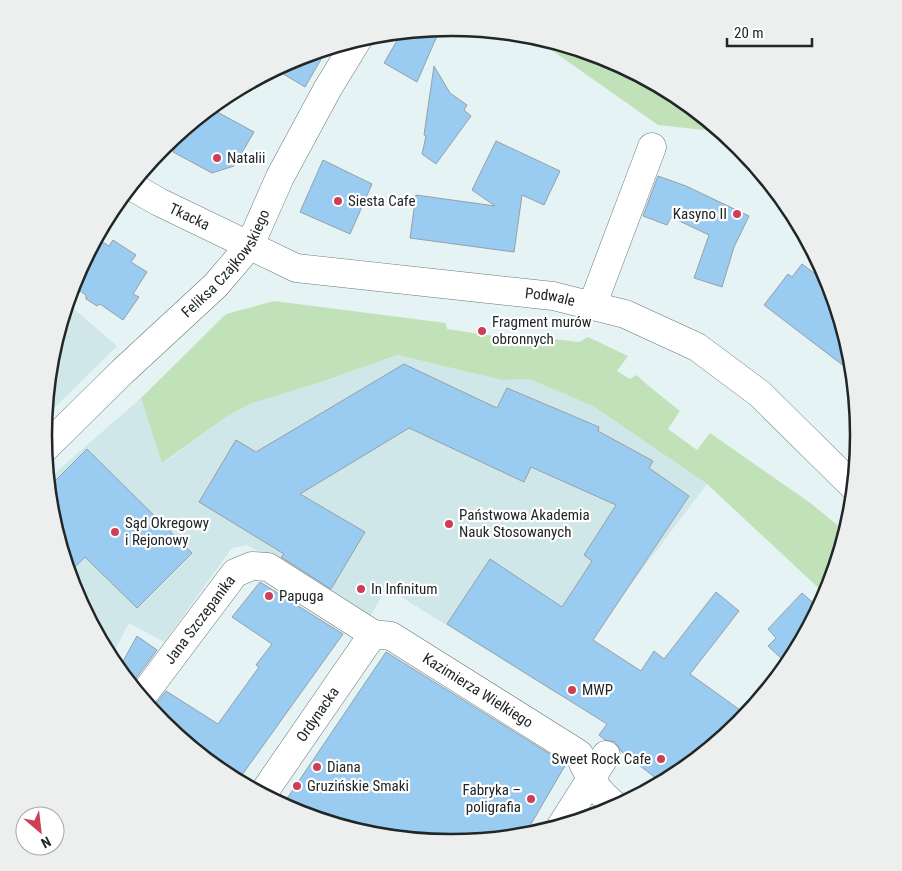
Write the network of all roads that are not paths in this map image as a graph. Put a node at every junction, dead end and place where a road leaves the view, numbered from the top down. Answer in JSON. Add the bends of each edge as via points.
{"nodes":[{"id":1,"x":352,"y":49,"type":"edge"},
{"id":2,"x":652,"y":147,"type":"dead end"},
{"id":3,"x":136,"y":189,"type":"edge"},
{"id":4,"x":250,"y":245,"type":"junction"},
{"id":5,"x":592,"y":306,"type":"junction"},
{"id":6,"x":52,"y":441,"type":"edge"},
{"id":7,"x":848,"y":482,"type":"edge"},
{"id":8,"x":373,"y":634,"type":"junction"},
{"id":9,"x":145,"y":692,"type":"edge"},
{"id":10,"x":595,"y":766,"type":"junction"},
{"id":11,"x":266,"y":789,"type":"edge"},
{"id":12,"x":610,"y":802,"type":"edge"},
{"id":13,"x":566,"y":818,"type":"edge"}],
"edges":[{"from":1,"to":4,"type":"street","name":"Feliksa Czajkowskiego","via":[[280,176]]},
{"from":2,"to":5,"type":"street"},
{"from":3,"to":4,"type":"street","name":"Tkacka"},
{"from":4,"to":5,"type":"street","name":"Podwale","via":[[296,268],[553,296]]},
{"from":4,"to":6,"type":"street","name":"Feliksa Czajkowskiego","via":[[216,285]]},
{"from":5,"to":7,"type":"street","name":"Podwale","via":[[626,314],[697,348],[760,394]]},
{"from":8,"to":9,"type":"street","name":"Jana Szczepanika","via":[[268,567],[252,566],[235,573]]},
{"from":8,"to":10,"type":"street","name":"Kazimierza Wielkiego","via":[[391,636]]},
{"from":8,"to":11,"type":"street","name":"Ordynacka"},
{"from":10,"to":12,"type":"street","name":"Kazimierza Wielkiego"},
{"from":10,"to":13,"type":"street"}]}
